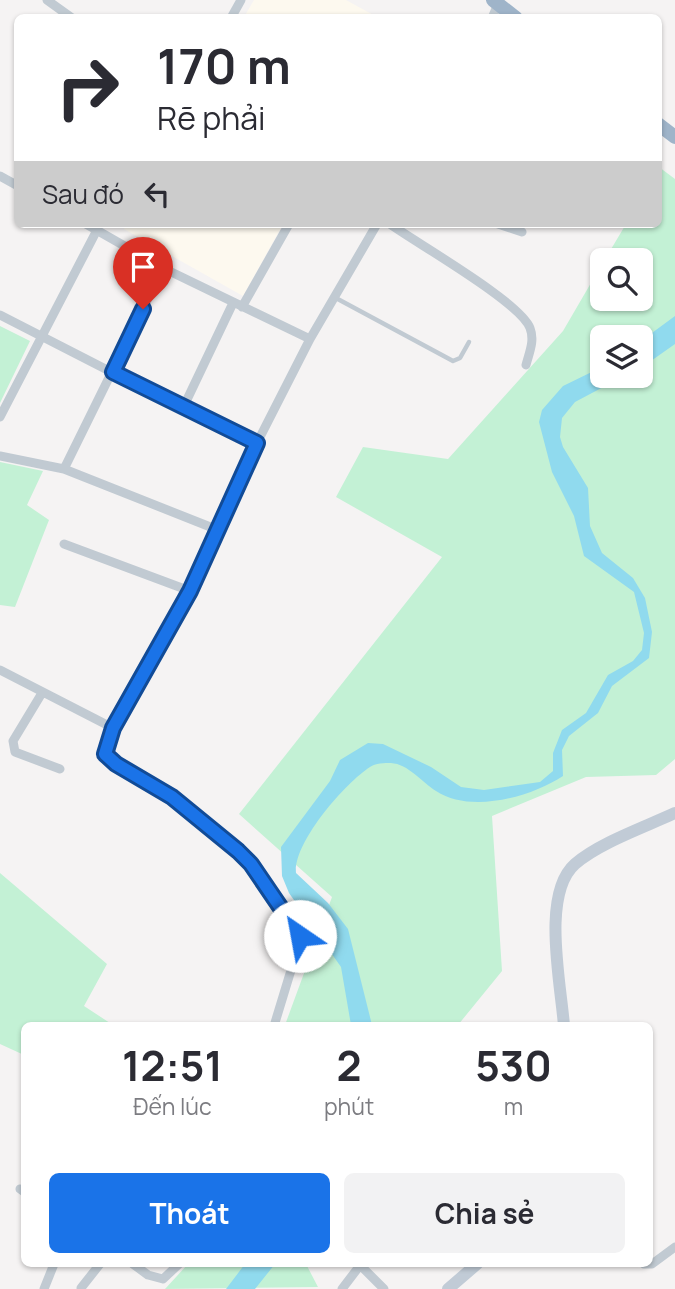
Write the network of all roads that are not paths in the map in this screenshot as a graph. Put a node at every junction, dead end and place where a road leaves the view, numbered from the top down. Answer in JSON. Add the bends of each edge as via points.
{"nodes":[{"id":1,"x":47,"y":0,"type":"edge"},
{"id":2,"x":495,"y":2,"type":"edge"},
{"id":3,"x":66,"y":14,"type":"edge"},
{"id":4,"x":511,"y":14,"type":"edge"},
{"id":5,"x":94,"y":228,"type":"edge"},
{"id":6,"x":287,"y":228,"type":"edge"},
{"id":7,"x":375,"y":228,"type":"edge"},
{"id":8,"x":396,"y":228,"type":"edge"},
{"id":9,"x":510,"y":228,"type":"edge"},
{"id":10,"x":97,"y":230,"type":"junction"},
{"id":11,"x":522,"y":232,"type":"dead end"},
{"id":12,"x":163,"y":268,"type":"junction"},
{"id":13,"x":333,"y":297,"type":"junction"},
{"id":14,"x":233,"y":303,"type":"junction"},
{"id":15,"x":242,"y":307,"type":"junction"},
{"id":16,"x":0,"y":315,"type":"edge"},
{"id":17,"x":42,"y":336,"type":"junction"},
{"id":18,"x":310,"y":339,"type":"junction"},
{"id":19,"x":469,"y":342,"type":"dead end"},
{"id":20,"x":526,"y":365,"type":"dead end"},
{"id":21,"x":113,"y":372,"type":"junction"},
{"id":22,"x":183,"y":408,"type":"junction"},
{"id":23,"x":0,"y":417,"type":"edge"},
{"id":24,"x":257,"y":443,"type":"junction"},
{"id":25,"x":0,"y":456,"type":"edge"},
{"id":26,"x":64,"y":469,"type":"junction"},
{"id":27,"x":218,"y":530,"type":"junction"},
{"id":28,"x":64,"y":544,"type":"dead end"},
{"id":29,"x":190,"y":591,"type":"junction"},
{"id":30,"x":0,"y":670,"type":"edge"},
{"id":31,"x":42,"y":692,"type":"junction"},
{"id":32,"x":113,"y":728,"type":"junction"},
{"id":33,"x":60,"y":769,"type":"dead end"},
{"id":34,"x":675,"y":813,"type":"edge"},
{"id":35,"x":275,"y":1022,"type":"edge"},
{"id":36,"x":564,"y":1022,"type":"edge"},
{"id":37,"x":675,"y":1247,"type":"edge"},
{"id":38,"x":653,"y":1263,"type":"edge"},
{"id":39,"x":53,"y":1267,"type":"edge"},
{"id":40,"x":98,"y":1267,"type":"edge"},
{"id":41,"x":137,"y":1267,"type":"edge"},
{"id":42,"x":176,"y":1267,"type":"edge"},
{"id":43,"x":358,"y":1267,"type":"edge"},
{"id":44,"x":363,"y":1267,"type":"edge"},
{"id":45,"x":474,"y":1267,"type":"edge"},
{"id":46,"x":81,"y":1288,"type":"edge"},
{"id":47,"x":44,"y":1289,"type":"edge"},
{"id":48,"x":342,"y":1289,"type":"edge"},
{"id":49,"x":384,"y":1289,"type":"edge"},
{"id":50,"x":448,"y":1289,"type":"edge"}],
"edges":[{"from":1,"to":3,"type":"street"},
{"from":2,"to":4,"type":"highway"},
{"from":5,"to":10,"type":"street"},
{"from":6,"to":15,"type":"street"},
{"from":7,"to":13,"type":"street"},
{"from":8,"to":20,"type":"street","via":[[520,315],[530,327],[532,341]]},
{"from":9,"to":11,"type":"street"},
{"from":10,"to":12,"type":"street"},
{"from":10,"to":17,"type":"street"},
{"from":12,"to":14,"type":"street"},
{"from":12,"to":21,"type":"street"},
{"from":13,"to":18,"type":"street"},
{"from":13,"to":19,"type":"lane","via":[[453,361]]},
{"from":14,"to":15,"type":"street"},
{"from":14,"to":22,"type":"street"},
{"from":15,"to":18,"type":"street"},
{"from":16,"to":17,"type":"street"},
{"from":17,"to":21,"type":"street"},
{"from":17,"to":23,"type":"street"},
{"from":18,"to":24,"type":"street"},
{"from":21,"to":22,"type":"street"},
{"from":21,"to":26,"type":"street"},
{"from":22,"to":24,"type":"street"},
{"from":24,"to":27,"type":"street"},
{"from":25,"to":26,"type":"street"},
{"from":26,"to":27,"type":"street"},
{"from":27,"to":29,"type":"street"},
{"from":28,"to":29,"type":"street"},
{"from":29,"to":32,"type":"street"},
{"from":30,"to":31,"type":"street"},
{"from":31,"to":32,"type":"street"},
{"from":31,"to":33,"type":"street","via":[[13,747],[15,752]]},
{"from":32,"to":35,"type":"street","via":[[105,754],[110,760],[172,797],[238,851],[299,931]]},
{"from":34,"to":36,"type":"main road","via":[[583,858],[565,876],[556,908]]},
{"from":37,"to":38,"type":"street"},
{"from":39,"to":47,"type":"street"},
{"from":40,"to":46,"type":"street"},
{"from":41,"to":42,"type":"street","via":[[163,1279]]},
{"from":43,"to":48,"type":"street"},
{"from":44,"to":49,"type":"street"},
{"from":45,"to":50,"type":"main road"}]}
